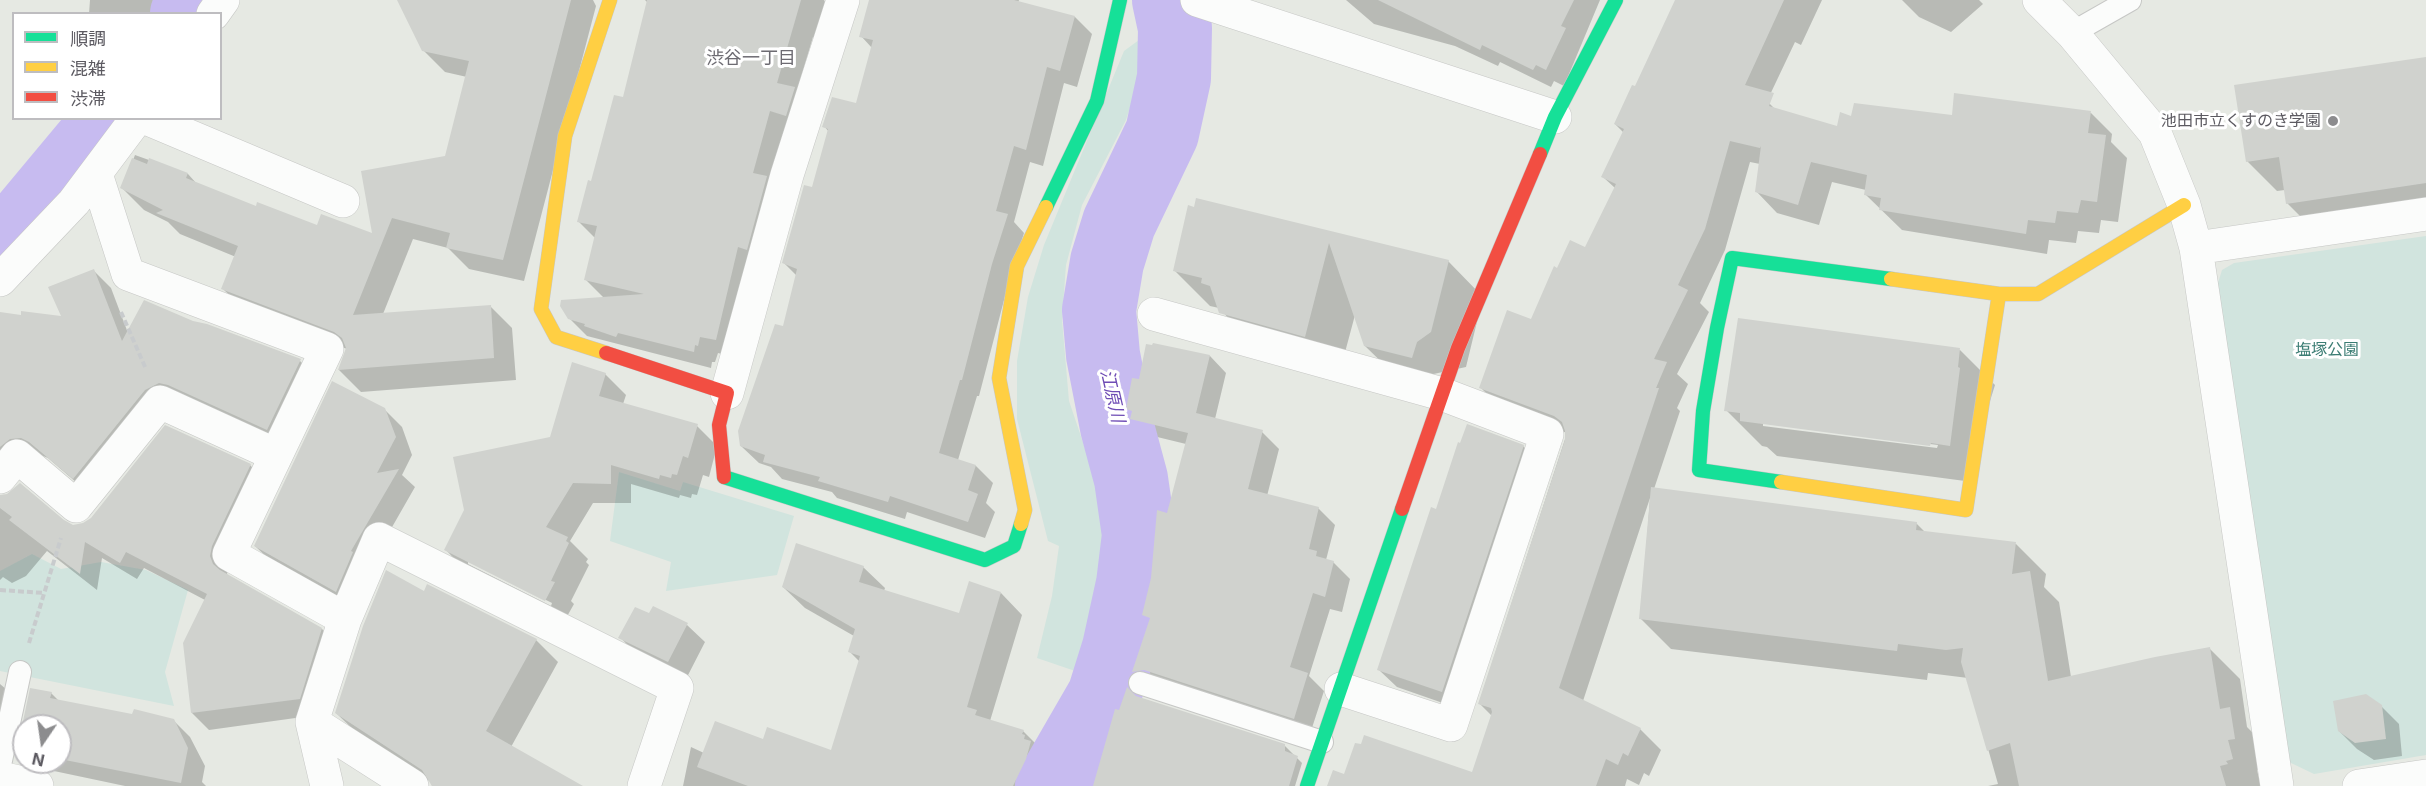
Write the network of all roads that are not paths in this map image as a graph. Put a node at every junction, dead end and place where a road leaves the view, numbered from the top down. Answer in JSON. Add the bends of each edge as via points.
{"nodes":[{"id":1,"x":610,"y":0,"type":"edge"},
{"id":2,"x":843,"y":0,"type":"edge"},
{"id":3,"x":1120,"y":0,"type":"edge"},
{"id":4,"x":1197,"y":0,"type":"edge"},
{"id":5,"x":1616,"y":0,"type":"edge"},
{"id":6,"x":2039,"y":0,"type":"edge"},
{"id":7,"x":2130,"y":0,"type":"edge"},
{"id":8,"x":2072,"y":33,"type":"junction"},
{"id":9,"x":1555,"y":117,"type":"junction"},
{"id":10,"x":136,"y":120,"type":"edge"},
{"id":11,"x":151,"y":120,"type":"edge"},
{"id":12,"x":96,"y":174,"type":"junction"},
{"id":13,"x":343,"y":201,"type":"dead end"},
{"id":14,"x":2184,"y":206,"type":"junction"},
{"id":15,"x":2426,"y":214,"type":"edge"},
{"id":16,"x":2196,"y":248,"type":"junction"},
{"id":17,"x":0,"y":280,"type":"edge"},
{"id":18,"x":1999,"y":294,"type":"junction"},
{"id":19,"x":1154,"y":314,"type":"dead end"},
{"id":20,"x":727,"y":393,"type":"junction"},
{"id":21,"x":1442,"y":394,"type":"junction"},
{"id":22,"x":276,"y":455,"type":"junction"},
{"id":23,"x":0,"y":477,"type":"edge"},
{"id":24,"x":345,"y":619,"type":"junction"},
{"id":25,"x":20,"y":672,"type":"road end"},
{"id":26,"x":1140,"y":683,"type":"dead end"},
{"id":27,"x":1341,"y":689,"type":"junction"},
{"id":28,"x":312,"y":722,"type":"junction"},
{"id":29,"x":1323,"y":742,"type":"junction"},
{"id":30,"x":0,"y":765,"type":"edge"},
{"id":31,"x":2426,"y":776,"type":"edge"},
{"id":32,"x":0,"y":778,"type":"edge"},
{"id":33,"x":37,"y":786,"type":"edge"},
{"id":34,"x":327,"y":786,"type":"edge"},
{"id":35,"x":412,"y":786,"type":"edge"},
{"id":36,"x":644,"y":786,"type":"edge"},
{"id":37,"x":1307,"y":786,"type":"edge"},
{"id":38,"x":2277,"y":786,"type":"edge"},
{"id":39,"x":2359,"y":786,"type":"edge"}],
"edges":[{"from":1,"to":20,"type":"street","via":[[565,136],[540,309],[556,337]]},
{"from":2,"to":20,"type":"street","via":[[787,175]]},
{"from":3,"to":20,"type":"street","via":[[1097,101],[1017,266],[999,378],[1025,510],[1014,546],[985,560],[724,478],[720,425]]},
{"from":4,"to":9,"type":"street"},
{"from":5,"to":9,"type":"street"},
{"from":6,"to":8,"type":"street"},
{"from":7,"to":8,"type":"lane"},
{"from":8,"to":14,"type":"street","via":[[2155,133]]},
{"from":9,"to":21,"type":"street"},
{"from":10,"to":12,"type":"street"},
{"from":11,"to":13,"type":"street"},
{"from":12,"to":17,"type":"street"},
{"from":12,"to":22,"type":"street","via":[[128,274],[327,349]]},
{"from":14,"to":16,"type":"street"},
{"from":14,"to":18,"type":"street","via":[[2038,294]]},
{"from":15,"to":16,"type":"street"},
{"from":16,"to":38,"type":"street"},
{"from":18,"to":18,"type":"street","via":[[1732,258],[1708,380],[1699,470],[1966,510]]},
{"from":19,"to":21,"type":"street"},
{"from":21,"to":27,"type":"street"},
{"from":21,"to":27,"type":"street","via":[[1547,434],[1451,725]]},
{"from":22,"to":23,"type":"street","via":[[160,402],[76,506],[16,456]]},
{"from":22,"to":24,"type":"street","via":[[229,554]]},
{"from":24,"to":28,"type":"street"},
{"from":24,"to":36,"type":"street","via":[[379,539],[677,688]]},
{"from":25,"to":30,"type":"lane"},
{"from":26,"to":29,"type":"lane"},
{"from":27,"to":29,"type":"street"},
{"from":28,"to":34,"type":"street"},
{"from":28,"to":35,"type":"street"},
{"from":29,"to":37,"type":"street"},
{"from":31,"to":39,"type":"street"},
{"from":32,"to":33,"type":"street"}]}
